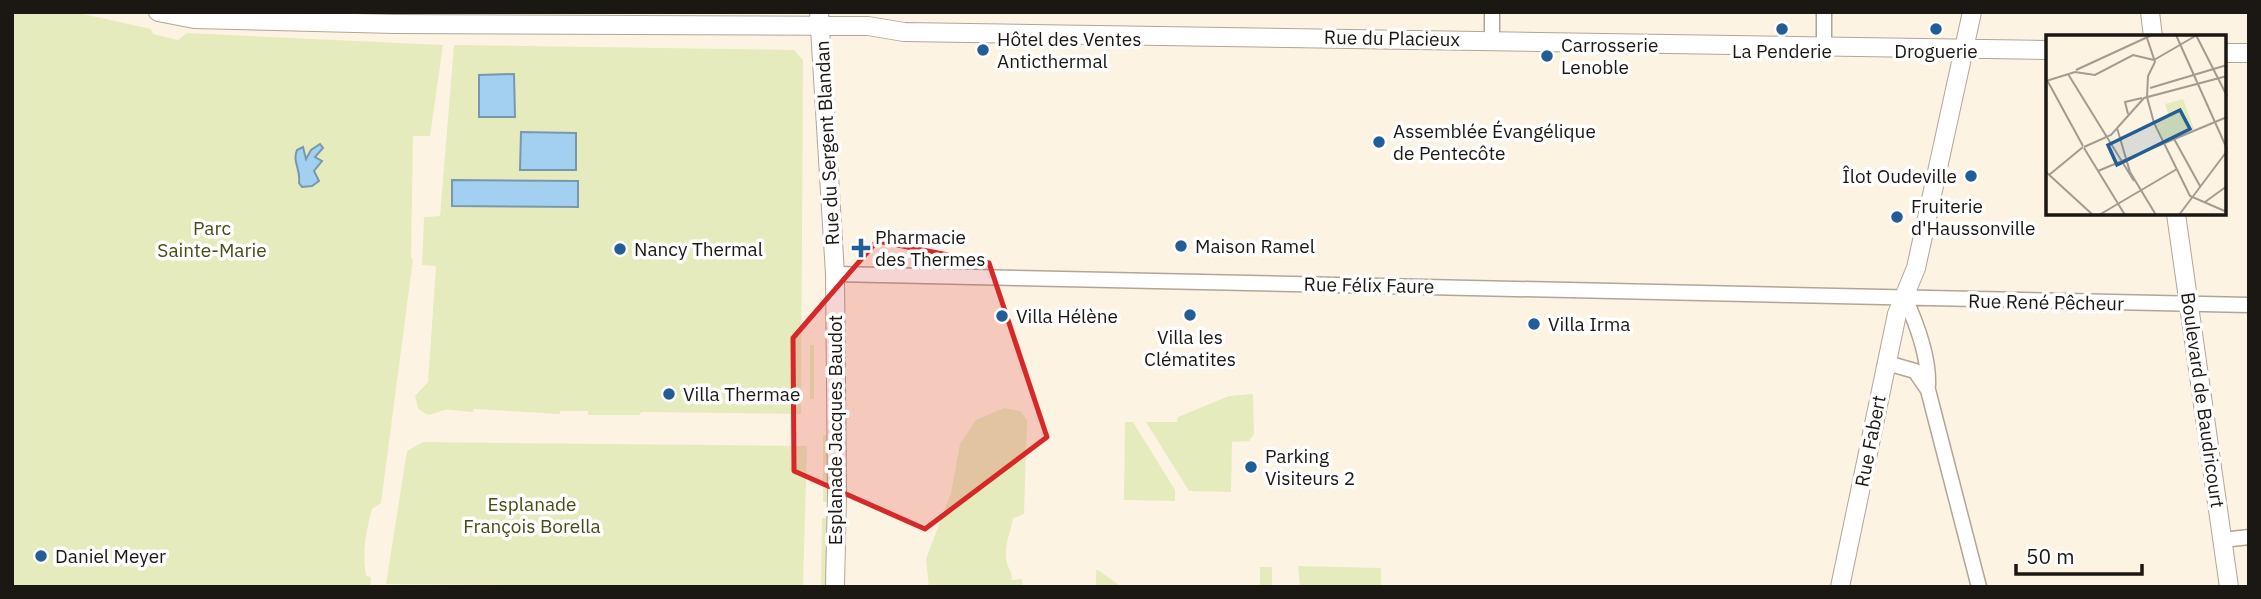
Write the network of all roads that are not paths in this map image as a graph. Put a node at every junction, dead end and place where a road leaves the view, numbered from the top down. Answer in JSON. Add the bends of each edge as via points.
{"nodes":[{"id":1,"x":159,"y":12,"type":"edge"},
{"id":2,"x":1492,"y":12,"type":"edge"},
{"id":3,"x":1824,"y":12,"type":"edge"},
{"id":4,"x":1972,"y":12,"type":"edge"},
{"id":5,"x":2150,"y":12,"type":"edge"},
{"id":6,"x":525,"y":19,"type":"edge"},
{"id":7,"x":820,"y":19,"type":"edge"},
{"id":8,"x":2153,"y":35,"type":"edge"},
{"id":9,"x":1492,"y":39,"type":"junction"},
{"id":10,"x":1824,"y":46,"type":"junction"},
{"id":11,"x":1964,"y":48,"type":"junction"},
{"id":12,"x":2046,"y":50,"type":"edge"},
{"id":13,"x":2226,"y":53,"type":"edge"},
{"id":14,"x":2249,"y":53,"type":"edge"},
{"id":15,"x":2176,"y":215,"type":"edge"},
{"id":16,"x":835,"y":274,"type":"junction"},
{"id":17,"x":1904,"y":296,"type":"junction"},
{"id":18,"x":2189,"y":304,"type":"junction"},
{"id":19,"x":2249,"y":305,"type":"edge"},
{"id":20,"x":1887,"y":363,"type":"junction"},
{"id":21,"x":1928,"y":390,"type":"junction"},
{"id":22,"x":2249,"y":537,"type":"edge"},
{"id":23,"x":2223,"y":540,"type":"junction"},
{"id":24,"x":835,"y":587,"type":"edge"},
{"id":25,"x":1840,"y":587,"type":"edge"},
{"id":26,"x":1979,"y":587,"type":"edge"},
{"id":27,"x":2230,"y":587,"type":"edge"}],
"edges":[{"from":1,"to":6,"type":"street","name":"Rue du Placieux","via":[[209,20]]},
{"from":2,"to":9,"type":"street"},
{"from":3,"to":10,"type":"street"},
{"from":4,"to":11,"type":"street","name":"Rue Fabert"},
{"from":5,"to":8,"type":"street"},
{"from":6,"to":7,"type":"street","name":"Rue du Placieux"},
{"from":7,"to":9,"type":"street","name":"Rue du Placieux","via":[[904,32]]},
{"from":7,"to":16,"type":"street","name":"Rue du Sergent Blandan"},
{"from":9,"to":10,"type":"street","name":"Rue du Placieux"},
{"from":10,"to":11,"type":"street","name":"Rue du Placieux"},
{"from":11,"to":12,"type":"street","name":"Rue du Placieux"},
{"from":11,"to":17,"type":"street","name":"Rue Fabert","via":[[1916,268]]},
{"from":13,"to":14,"type":"street"},
{"from":15,"to":18,"type":"street","name":"Boulevard de Baudricourt"},
{"from":16,"to":17,"type":"street","name":"Rue Félix Faure"},
{"from":16,"to":24,"type":"street","name":"Esplanade Jacques Baudot"},
{"from":17,"to":18,"type":"street","name":"Rue René Pêcheur"},
{"from":17,"to":20,"type":"street","name":"Rue Fabert"},
{"from":17,"to":21,"type":"street","via":[[1928,373]]},
{"from":18,"to":19,"type":"street","name":"Rue René Pêcheur"},
{"from":18,"to":23,"type":"street","name":"Boulevard de Baudricourt"},
{"from":20,"to":21,"type":"street","via":[[1915,371]]},
{"from":20,"to":25,"type":"street","name":"Rue Fabert"},
{"from":21,"to":26,"type":"street"},
{"from":22,"to":23,"type":"street"},
{"from":23,"to":27,"type":"street","name":"Boulevard de Baudricourt"}]}
